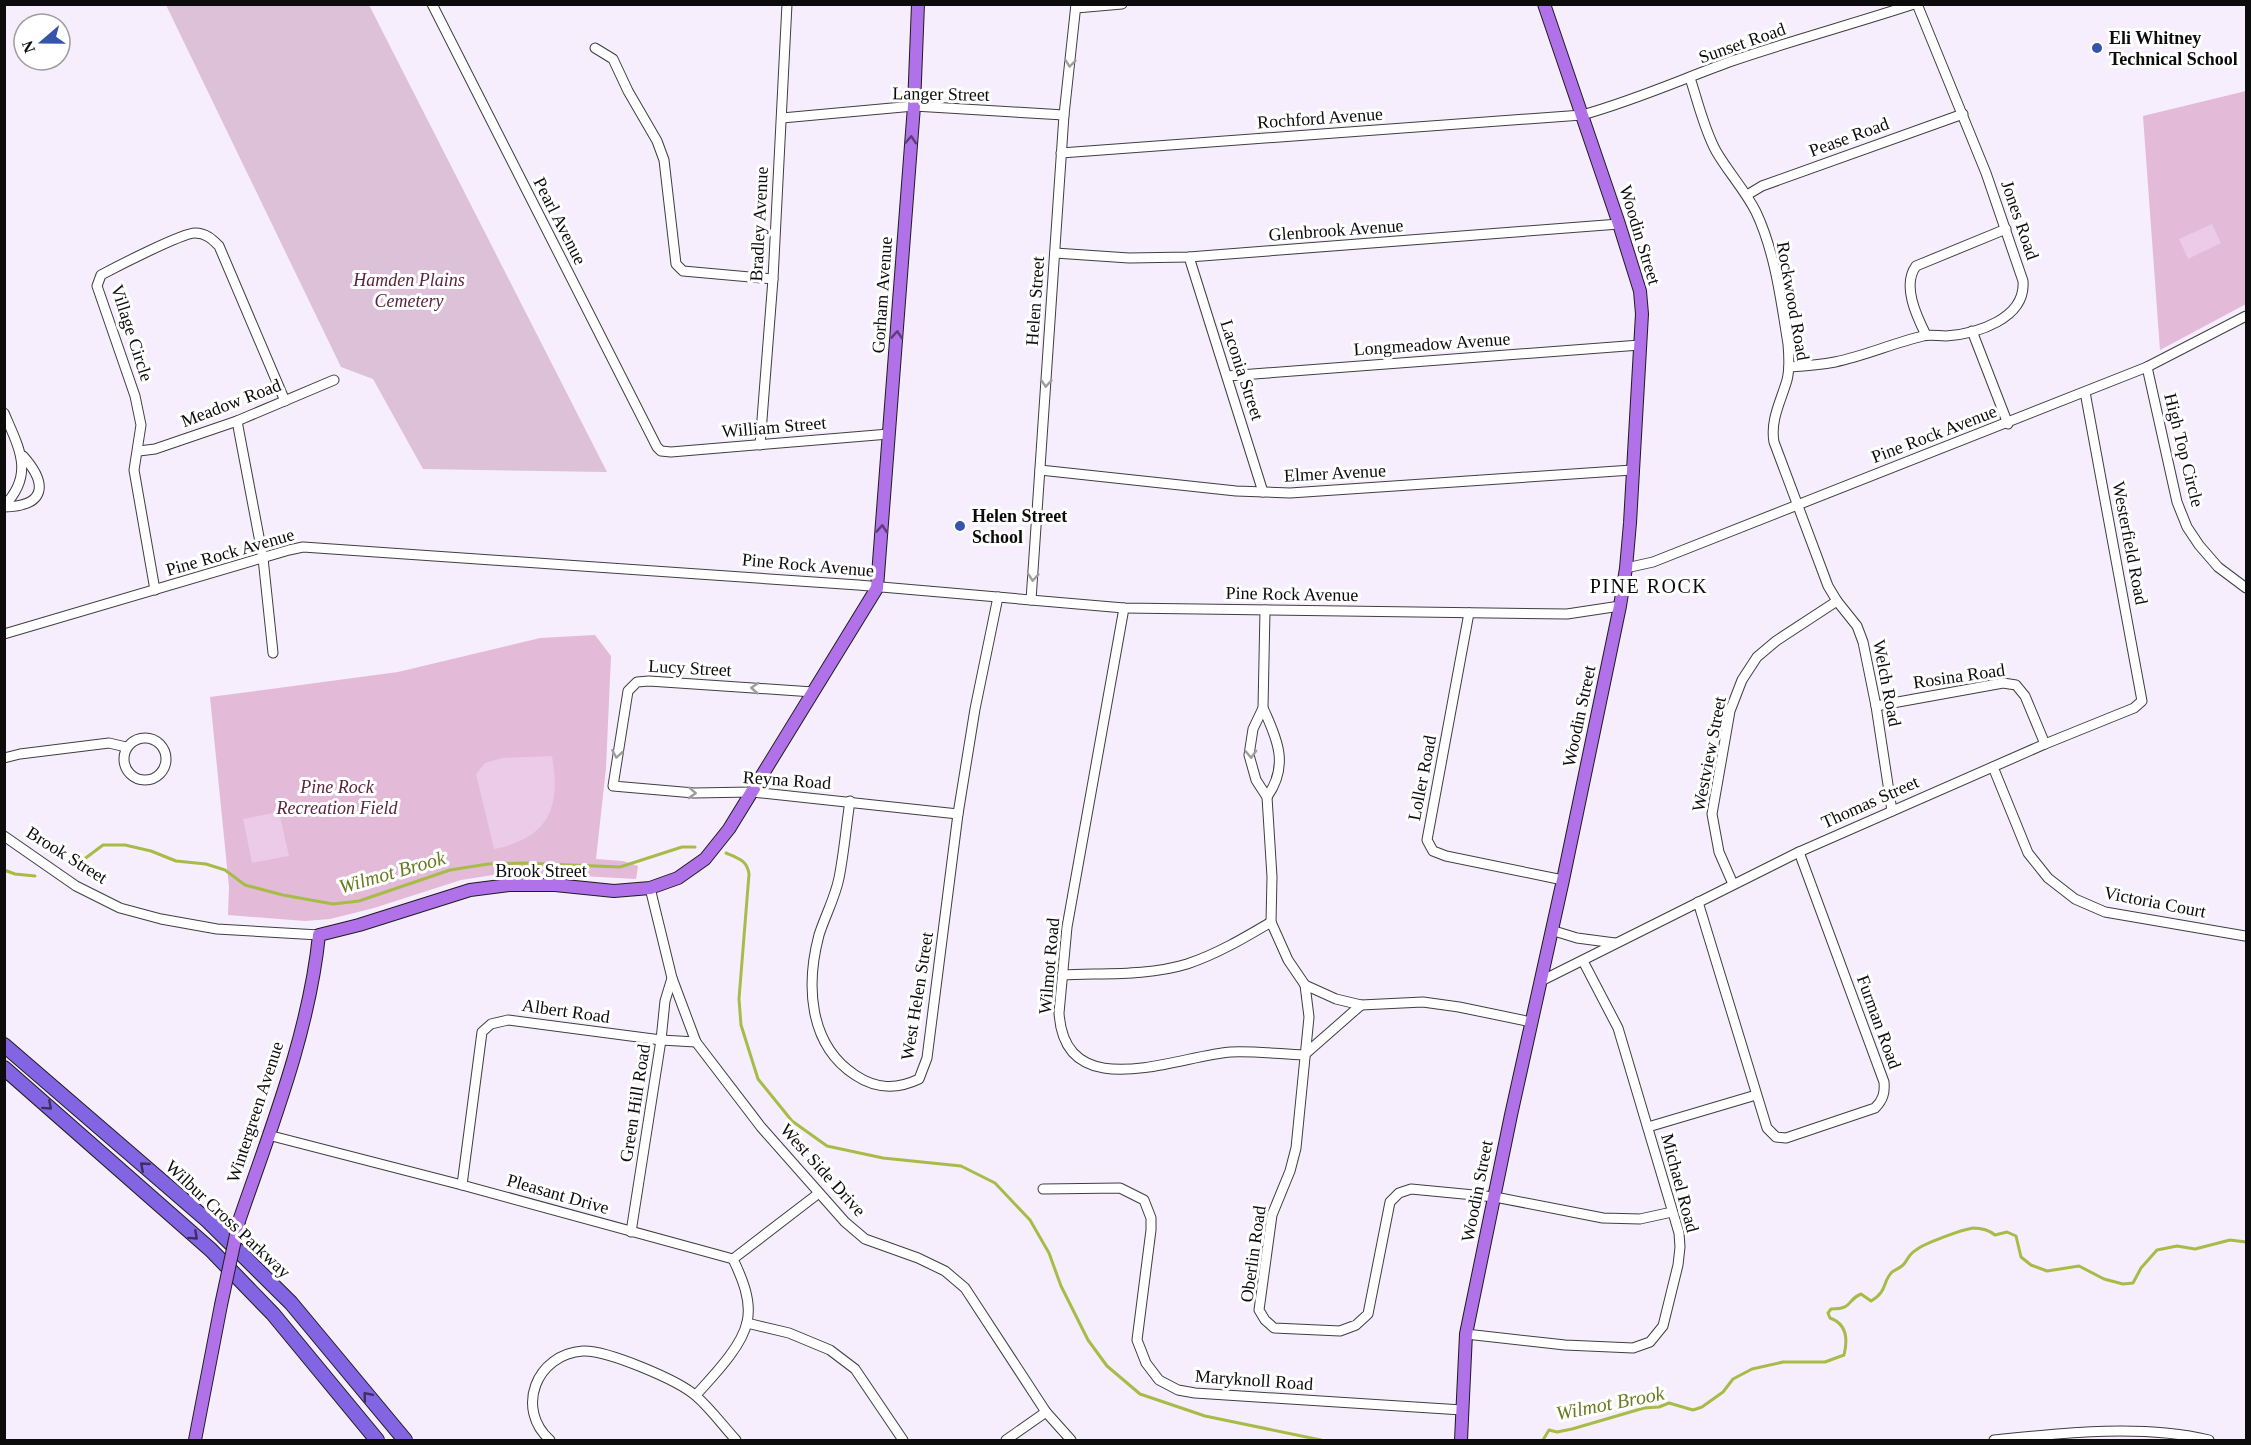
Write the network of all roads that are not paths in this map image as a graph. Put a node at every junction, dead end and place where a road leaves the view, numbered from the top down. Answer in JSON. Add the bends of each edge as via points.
{"nodes":[{"id":1,"x":432,"y":4,"type":"edge"},
{"id":2,"x":787,"y":4,"type":"edge"},
{"id":3,"x":918,"y":4,"type":"edge"},
{"id":4,"x":1122,"y":4,"type":"edge"},
{"id":5,"x":1544,"y":4,"type":"edge"},
{"id":6,"x":1916,"y":4,"type":"edge"},
{"id":7,"x":1076,"y":6,"type":"edge"},
{"id":8,"x":595,"y":48,"type":"dead end"},
{"id":9,"x":1690,"y":78,"type":"junction"},
{"id":10,"x":914,"y":106,"type":"junction"},
{"id":11,"x":1963,"y":114,"type":"junction"},
{"id":12,"x":1064,"y":115,"type":"junction"},
{"id":13,"x":1582,"y":115,"type":"junction"},
{"id":14,"x":782,"y":118,"type":"junction"},
{"id":15,"x":1061,"y":153,"type":"junction"},
{"id":16,"x":1747,"y":195,"type":"junction"},
{"id":17,"x":1619,"y":224,"type":"junction"},
{"id":18,"x":2006,"y":229,"type":"junction"},
{"id":19,"x":1055,"y":253,"type":"junction"},
{"id":20,"x":1188,"y":257,"type":"junction"},
{"id":21,"x":773,"y":279,"type":"junction"},
{"id":22,"x":2247,"y":316,"type":"edge"},
{"id":23,"x":1972,"y":332,"type":"junction"},
{"id":24,"x":1926,"y":335,"type":"junction"},
{"id":25,"x":1640,"y":345,"type":"junction"},
{"id":26,"x":1790,"y":366,"type":"junction"},
{"id":27,"x":2147,"y":368,"type":"junction"},
{"id":28,"x":1227,"y":376,"type":"junction"},
{"id":29,"x":333,"y":381,"type":"dead end"},
{"id":30,"x":2085,"y":392,"type":"junction"},
{"id":31,"x":285,"y":401,"type":"junction"},
{"id":32,"x":4,"y":413,"type":"edge"},
{"id":33,"x":237,"y":421,"type":"junction"},
{"id":34,"x":2008,"y":424,"type":"junction"},
{"id":35,"x":889,"y":434,"type":"junction"},
{"id":36,"x":760,"y":445,"type":"junction"},
{"id":37,"x":139,"y":450,"type":"junction"},
{"id":38,"x":661,"y":451,"type":"joint"},
{"id":39,"x":23,"y":456,"type":"junction"},
{"id":40,"x":1040,"y":470,"type":"junction"},
{"id":41,"x":1632,"y":470,"type":"junction"},
{"id":42,"x":1263,"y":492,"type":"junction"},
{"id":43,"x":1797,"y":506,"type":"junction"},
{"id":44,"x":4,"y":507,"type":"edge"},
{"id":45,"x":263,"y":558,"type":"junction"},
{"id":46,"x":1626,"y":568,"type":"junction"},
{"id":47,"x":877,"y":588,"type":"junction"},
{"id":48,"x":2247,"y":588,"type":"edge"},
{"id":49,"x":155,"y":590,"type":"junction"},
{"id":50,"x":998,"y":597,"type":"junction"},
{"id":51,"x":1031,"y":600,"type":"junction"},
{"id":52,"x":1837,"y":601,"type":"junction"},
{"id":53,"x":1620,"y":606,"type":"junction"},
{"id":54,"x":1124,"y":608,"type":"junction"},
{"id":55,"x":1265,"y":610,"type":"junction"},
{"id":56,"x":1470,"y":613,"type":"junction"},
{"id":57,"x":4,"y":634,"type":"edge"},
{"id":58,"x":273,"y":652,"type":"dead end"},
{"id":59,"x":813,"y":692,"type":"junction"},
{"id":60,"x":2142,"y":701,"type":"joint"},
{"id":61,"x":1876,"y":706,"type":"junction"},
{"id":62,"x":1263,"y":708,"type":"junction"},
{"id":63,"x":2045,"y":744,"type":"junction"},
{"id":64,"x":126,"y":747,"type":"junction"},
{"id":65,"x":4,"y":758,"type":"edge"},
{"id":66,"x":1993,"y":767,"type":"junction"},
{"id":67,"x":613,"y":786,"type":"joint"},
{"id":68,"x":752,"y":792,"type":"junction"},
{"id":69,"x":1267,"y":797,"type":"junction"},
{"id":70,"x":850,"y":801,"type":"junction"},
{"id":71,"x":1892,"y":811,"type":"junction"},
{"id":72,"x":958,"y":814,"type":"junction"},
{"id":73,"x":4,"y":836,"type":"edge"},
{"id":74,"x":1799,"y":852,"type":"junction"},
{"id":75,"x":1563,"y":880,"type":"junction"},
{"id":76,"x":1733,"y":884,"type":"junction"},
{"id":77,"x":650,"y":888,"type":"junction"},
{"id":78,"x":1698,"y":902,"type":"junction"},
{"id":79,"x":1271,"y":922,"type":"junction"},
{"id":80,"x":1551,"y":930,"type":"junction"},
{"id":81,"x":319,"y":935,"type":"junction"},
{"id":82,"x":2245,"y":936,"type":"edge"},
{"id":83,"x":1615,"y":943,"type":"junction"},
{"id":84,"x":1583,"y":961,"type":"junction"},
{"id":85,"x":1062,"y":975,"type":"junction"},
{"id":86,"x":672,"y":978,"type":"junction"},
{"id":87,"x":1541,"y":981,"type":"junction"},
{"id":88,"x":1305,"y":985,"type":"junction"},
{"id":89,"x":1361,"y":1005,"type":"junction"},
{"id":90,"x":1531,"y":1022,"type":"junction"},
{"id":91,"x":661,"y":1040,"type":"junction"},
{"id":92,"x":696,"y":1042,"type":"junction"},
{"id":93,"x":4,"y":1045,"type":"edge"},
{"id":94,"x":1304,"y":1055,"type":"junction"},
{"id":95,"x":4,"y":1068,"type":"edge"},
{"id":96,"x":1756,"y":1095,"type":"junction"},
{"id":97,"x":1648,"y":1127,"type":"junction"},
{"id":98,"x":268,"y":1135,"type":"junction"},
{"id":99,"x":462,"y":1185,"type":"junction"},
{"id":100,"x":1043,"y":1189,"type":"dead end"},
{"id":101,"x":819,"y":1193,"type":"junction"},
{"id":102,"x":1495,"y":1197,"type":"junction"},
{"id":103,"x":1672,"y":1212,"type":"junction"},
{"id":104,"x":631,"y":1232,"type":"junction"},
{"id":105,"x":733,"y":1259,"type":"junction"},
{"id":106,"x":747,"y":1323,"type":"junction"},
{"id":107,"x":1466,"y":1334,"type":"junction"},
{"id":108,"x":696,"y":1395,"type":"junction"},
{"id":109,"x":1462,"y":1410,"type":"junction"},
{"id":110,"x":1046,"y":1412,"type":"junction"},
{"id":111,"x":2077,"y":1437,"type":"edge"},
{"id":112,"x":2025,"y":1439,"type":"edge"},
{"id":113,"x":2198,"y":1439,"type":"edge"},
{"id":114,"x":195,"y":1440,"type":"edge"},
{"id":115,"x":377,"y":1440,"type":"edge"},
{"id":116,"x":405,"y":1440,"type":"edge"},
{"id":117,"x":550,"y":1440,"type":"edge"},
{"id":118,"x":736,"y":1440,"type":"edge"},
{"id":119,"x":903,"y":1440,"type":"edge"},
{"id":120,"x":1006,"y":1440,"type":"edge"},
{"id":121,"x":1071,"y":1440,"type":"edge"},
{"id":122,"x":1461,"y":1440,"type":"edge"},
{"id":123,"x":1994,"y":1440,"type":"edge"},
{"id":124,"x":2209,"y":1440,"type":"edge"}],
"edges":[{"from":1,"to":38,"type":"street","name":"Pearl Avenue"},
{"from":2,"to":14,"type":"street","name":"Bradley Avenue"},
{"from":3,"to":10,"type":"main road","name":"Gorham Avenue"},
{"from":4,"to":7,"type":"street"},
{"from":5,"to":13,"type":"main road","name":"Woodin Street"},
{"from":6,"to":9,"type":"street","name":"Sunset Road","via":[[1729,62]]},
{"from":6,"to":11,"type":"street","name":"Jones Road"},
{"from":7,"to":12,"type":"street","name":"Helen Street","one_way":true},
{"from":8,"to":21,"type":"street","via":[[613,59],[657,141],[664,160],[676,264],[683,270]]},
{"from":9,"to":13,"type":"street","name":"Sunset Road"},
{"from":9,"to":16,"type":"street","name":"Rockwood Road","via":[[1715,148]]},
{"from":10,"to":12,"type":"street","name":"Langer Street"},
{"from":10,"to":14,"type":"street","name":"Langer Street"},
{"from":35,"to":10,"type":"main road","name":"Gorham Avenue","one_way":true},
{"from":11,"to":16,"type":"street","name":"Pease Road","via":[[1762,186]]},
{"from":11,"to":18,"type":"street","name":"Jones Road"},
{"from":12,"to":15,"type":"street","name":"Helen Street"},
{"from":13,"to":15,"type":"street","name":"Rochford Avenue"},
{"from":13,"to":17,"type":"main road","name":"Woodin Street"},
{"from":14,"to":21,"type":"street","name":"Bradley Avenue"},
{"from":15,"to":19,"type":"street","name":"Helen Street"},
{"from":16,"to":26,"type":"street","name":"Rockwood Road","via":[[1766,237]]},
{"from":17,"to":20,"type":"street","name":"Glenbrook Avenue"},
{"from":17,"to":25,"type":"main road","name":"Woodin Street","via":[[1640,291]]},
{"from":18,"to":23,"type":"street","name":"Jones Road","via":[[2024,293],[2009,314]]},
{"from":18,"to":24,"type":"street","via":[[1916,266],[1910,274],[1910,289]]},
{"from":19,"to":20,"type":"street","name":"Glenbrook Avenue"},
{"from":19,"to":40,"type":"street","name":"Helen Street","one_way":true},
{"from":20,"to":28,"type":"street","name":"Laconia Street"},
{"from":21,"to":36,"type":"street","name":"Bradley Avenue"},
{"from":22,"to":27,"type":"street","name":"Pine Rock Avenue"},
{"from":23,"to":24,"type":"street"},
{"from":23,"to":34,"type":"street"},
{"from":24,"to":26,"type":"street","via":[[1837,362]]},
{"from":25,"to":28,"type":"street","name":"Longmeadow Avenue"},
{"from":25,"to":41,"type":"main road","name":"Woodin Street"},
{"from":26,"to":43,"type":"street","name":"Rockwood Road","via":[[1772,431]]},
{"from":27,"to":30,"type":"street","name":"Pine Rock Avenue"},
{"from":27,"to":48,"type":"street","name":"High Top Circle","via":[[2177,502],[2187,527],[2217,567]]},
{"from":28,"to":42,"type":"street","name":"Laconia Street"},
{"from":29,"to":31,"type":"street","name":"Meadow Road"},
{"from":30,"to":34,"type":"street","name":"Pine Rock Avenue"},
{"from":30,"to":60,"type":"street","name":"Westerfield Road"},
{"from":31,"to":33,"type":"street","name":"Meadow Road"},
{"from":31,"to":37,"type":"street","name":"Village Circle","via":[[219,246],[208,236],[193,233],[101,275],[97,286],[135,396],[141,425]]},
{"from":32,"to":39,"type":"street"},
{"from":33,"to":37,"type":"street","name":"Meadow Road","via":[[155,449]]},
{"from":33,"to":45,"type":"street"},
{"from":34,"to":43,"type":"street","name":"Pine Rock Avenue"},
{"from":35,"to":36,"type":"street","name":"William Street"},
{"from":47,"to":35,"type":"main road","name":"Gorham Avenue","one_way":true},
{"from":36,"to":38,"type":"street","name":"William Street"},
{"from":37,"to":49,"type":"street","name":"Village Circle","via":[[135,470]]},
{"from":39,"to":44,"type":"street","via":[[21,476],[13,497]]},
{"from":39,"to":44,"type":"street","via":[[34,469],[41,490],[28,504]]},
{"from":40,"to":42,"type":"street","name":"Elmer Avenue"},
{"from":40,"to":51,"type":"street","name":"Helen Street","one_way":true},
{"from":41,"to":42,"type":"street","name":"Elmer Avenue"},
{"from":41,"to":46,"type":"main road","name":"Woodin Street"},
{"from":43,"to":46,"type":"street","name":"Pine Rock Avenue","via":[[1653,562]]},
{"from":43,"to":52,"type":"street","name":"Welch Road"},
{"from":45,"to":47,"type":"street","name":"Pine Rock Avenue","via":[[303,548],[324,548]]},
{"from":45,"to":49,"type":"street","name":"Pine Rock Avenue"},
{"from":45,"to":58,"type":"street"},
{"from":46,"to":53,"type":"main road","name":"Woodin Street"},
{"from":47,"to":50,"type":"street","name":"Pine Rock Avenue"},
{"from":47,"to":59,"type":"main road","name":"Brook Street"},
{"from":49,"to":57,"type":"street","name":"Pine Rock Avenue"},
{"from":50,"to":51,"type":"street","name":"Pine Rock Avenue"},
{"from":50,"to":72,"type":"street","name":"West Helen Street"},
{"from":51,"to":54,"type":"street","name":"Pine Rock Avenue"},
{"from":52,"to":61,"type":"street","name":"Welch Road","via":[[1860,634]]},
{"from":52,"to":76,"type":"street","name":"Westview Street","via":[[1776,641],[1757,657],[1742,680],[1731,711],[1712,814],[1719,852]]},
{"from":53,"to":56,"type":"street","name":"Pine Rock Avenue","via":[[1567,614]]},
{"from":53,"to":75,"type":"main road","name":"Woodin Street"},
{"from":54,"to":55,"type":"street","name":"Pine Rock Avenue"},
{"from":54,"to":85,"type":"street","name":"Wilmot Road","via":[[1067,927]]},
{"from":55,"to":56,"type":"street","name":"Pine Rock Avenue"},
{"from":55,"to":62,"type":"street","name":"Oberlin Road"},
{"from":56,"to":75,"type":"street","name":"Loller Road","via":[[1427,840],[1433,850],[1446,856]]},
{"from":59,"to":67,"type":"street","name":"Lucy Street","one_way":true,"via":[[638,682],[628,691]]},
{"from":59,"to":68,"type":"main road","name":"Brook Street"},
{"from":60,"to":63,"type":"street","name":"Thomas Street","via":[[2134,708]]},
{"from":61,"to":63,"type":"street","name":"Rosina Road","via":[[2003,683],[2016,685],[2025,696]]},
{"from":61,"to":71,"type":"street","name":"Welch Road"},
{"from":62,"to":69,"type":"street","name":"Oberlin Road","via":[[1276,736],[1280,758],[1277,783]]},
{"from":62,"to":69,"type":"street","name":"Oberlin Road","one_way":true,"via":[[1253,729],[1249,755],[1256,780]]},
{"from":63,"to":66,"type":"street","name":"Thomas Street"},
{"from":64,"to":64,"type":"street","via":[[124,764],[133,777],[149,780],[163,770],[165,754],[156,741],[140,738]]},
{"from":64,"to":65,"type":"street","via":[[109,743]]},
{"from":66,"to":71,"type":"street","name":"Thomas Street"},
{"from":66,"to":82,"type":"street","name":"Victoria Court","via":[[2028,853],[2048,878],[2074,899],[2105,912]]},
{"from":67,"to":68,"type":"street","name":"Reyna Road","one_way":true,"via":[[694,793]]},
{"from":68,"to":70,"type":"street","name":"Reyna Road"},
{"from":68,"to":77,"type":"main road","name":"Brook Street","via":[[705,859],[678,878]]},
{"from":69,"to":79,"type":"street","name":"Oberlin Road"},
{"from":70,"to":72,"type":"street","name":"Reyna Road"},
{"from":70,"to":72,"type":"street","name":"West Helen Street","via":[[838,880],[819,936],[812,973],[812,1004],[821,1035],[840,1065],[885,1088],[905,1086],[919,1079],[927,1058]]},
{"from":71,"to":74,"type":"street","name":"Thomas Street"},
{"from":73,"to":81,"type":"street","name":"Brook Street","via":[[76,886],[120,908],[217,929]]},
{"from":74,"to":76,"type":"street","name":"Thomas Street"},
{"from":74,"to":96,"type":"street","name":"Furman Road","via":[[1885,1090],[1875,1108],[1786,1138],[1776,1137],[1767,1128]]},
{"from":75,"to":80,"type":"main road","name":"Woodin Street"},
{"from":76,"to":78,"type":"street","name":"Thomas Street"},
{"from":77,"to":81,"type":"main road","name":"Brook Street","via":[[614,891],[509,885],[480,889]]},
{"from":77,"to":86,"type":"street","name":"West Side Drive"},
{"from":78,"to":83,"type":"street","name":"Thomas Street"},
{"from":78,"to":96,"type":"street","name":"Furman Road"},
{"from":79,"to":85,"type":"street","via":[[1222,950],[1186,964],[1154,970]]},
{"from":79,"to":88,"type":"street","name":"Oberlin Road","via":[[1288,960]]},
{"from":80,"to":83,"type":"street"},
{"from":80,"to":87,"type":"main road","name":"Woodin Street"},
{"from":81,"to":98,"type":"main road","name":"Wintergreen Avenue","via":[[293,1060]]},
{"from":83,"to":84,"type":"street","name":"Thomas Street"},
{"from":84,"to":87,"type":"street","name":"Thomas Street"},
{"from":84,"to":97,"type":"street","name":"Michael Road","via":[[1618,1028]]},
{"from":85,"to":94,"type":"street","name":"Wilmot Road","via":[[1059,1013],[1065,1042],[1078,1057],[1098,1067],[1154,1068],[1230,1052]]},
{"from":86,"to":91,"type":"street","name":"Green Hill Road","via":[[664,1001]]},
{"from":86,"to":92,"type":"street","name":"West Side Drive"},
{"from":87,"to":90,"type":"main road","name":"Woodin Street"},
{"from":88,"to":89,"type":"street"},
{"from":88,"to":94,"type":"street","name":"Oberlin Road","via":[[1309,1017]]},
{"from":89,"to":90,"type":"street","via":[[1423,1002]]},
{"from":89,"to":94,"type":"street"},
{"from":90,"to":102,"type":"main road","name":"Woodin Street"},
{"from":91,"to":92,"type":"street","name":"Albert Road"},
{"from":91,"to":99,"type":"street","name":"Albert Road","via":[[508,1020],[490,1024],[482,1032]]},
{"from":91,"to":104,"type":"street","name":"Green Hill Road"},
{"from":92,"to":101,"type":"street","name":"West Side Drive","via":[[760,1126]]},
{"from":116,"to":93,"type":"highway","name":"Wilbur Cross Parkway","one_way":true,"via":[[291,1304],[208,1221]]},
{"from":94,"to":102,"type":"street","name":"Oberlin Road","via":[[1296,1148],[1272,1215],[1259,1310],[1274,1328],[1340,1331],[1356,1325],[1368,1314],[1390,1202],[1399,1193],[1411,1189]]},
{"from":95,"to":115,"type":"highway","name":"Wilbur Cross Parkway","one_way":true,"via":[[211,1250],[273,1314]]},
{"from":96,"to":97,"type":"street"},
{"from":97,"to":103,"type":"street","name":"Michael Road"},
{"from":98,"to":99,"type":"street","name":"Pleasant Drive"},
{"from":98,"to":114,"type":"main road","name":"Wintergreen Avenue","bridge":true,"via":[[239,1221]]},
{"from":99,"to":104,"type":"street","name":"Pleasant Drive"},
{"from":100,"to":109,"type":"street","name":"Maryknoll Road","via":[[1120,1188],[1144,1200],[1152,1218],[1137,1340],[1146,1363],[1159,1380],[1195,1394]]},
{"from":101,"to":105,"type":"street"},
{"from":101,"to":110,"type":"street","name":"West Side Drive","via":[[866,1239],[945,1271],[965,1288]]},
{"from":102,"to":103,"type":"street","name":"Oberlin Road","via":[[1621,1220]]},
{"from":102,"to":107,"type":"main road","name":"Woodin Street"},
{"from":103,"to":107,"type":"street","name":"Michael Road","via":[[1680,1247],[1678,1265],[1663,1326],[1650,1342],[1633,1348],[1610,1347]]},
{"from":104,"to":105,"type":"street","name":"Pleasant Drive"},
{"from":105,"to":106,"type":"street","via":[[743,1279]]},
{"from":106,"to":108,"type":"street","via":[[737,1344]]},
{"from":106,"to":119,"type":"street","via":[[789,1333],[830,1350],[855,1369]]},
{"from":107,"to":109,"type":"main road","name":"Woodin Street"},
{"from":108,"to":117,"type":"street","via":[[616,1358],[585,1351],[567,1354],[549,1364],[532,1399],[536,1423]]},
{"from":108,"to":118,"type":"street"},
{"from":109,"to":122,"type":"main road","name":"Woodin Street"},
{"from":110,"to":120,"type":"street"},
{"from":110,"to":121,"type":"street","name":"West Side Drive"},
{"from":111,"to":112,"type":"street"},
{"from":111,"to":113,"type":"street","via":[[2124,1431]]},
{"from":112,"to":123,"type":"street"},
{"from":113,"to":124,"type":"street"}]}
